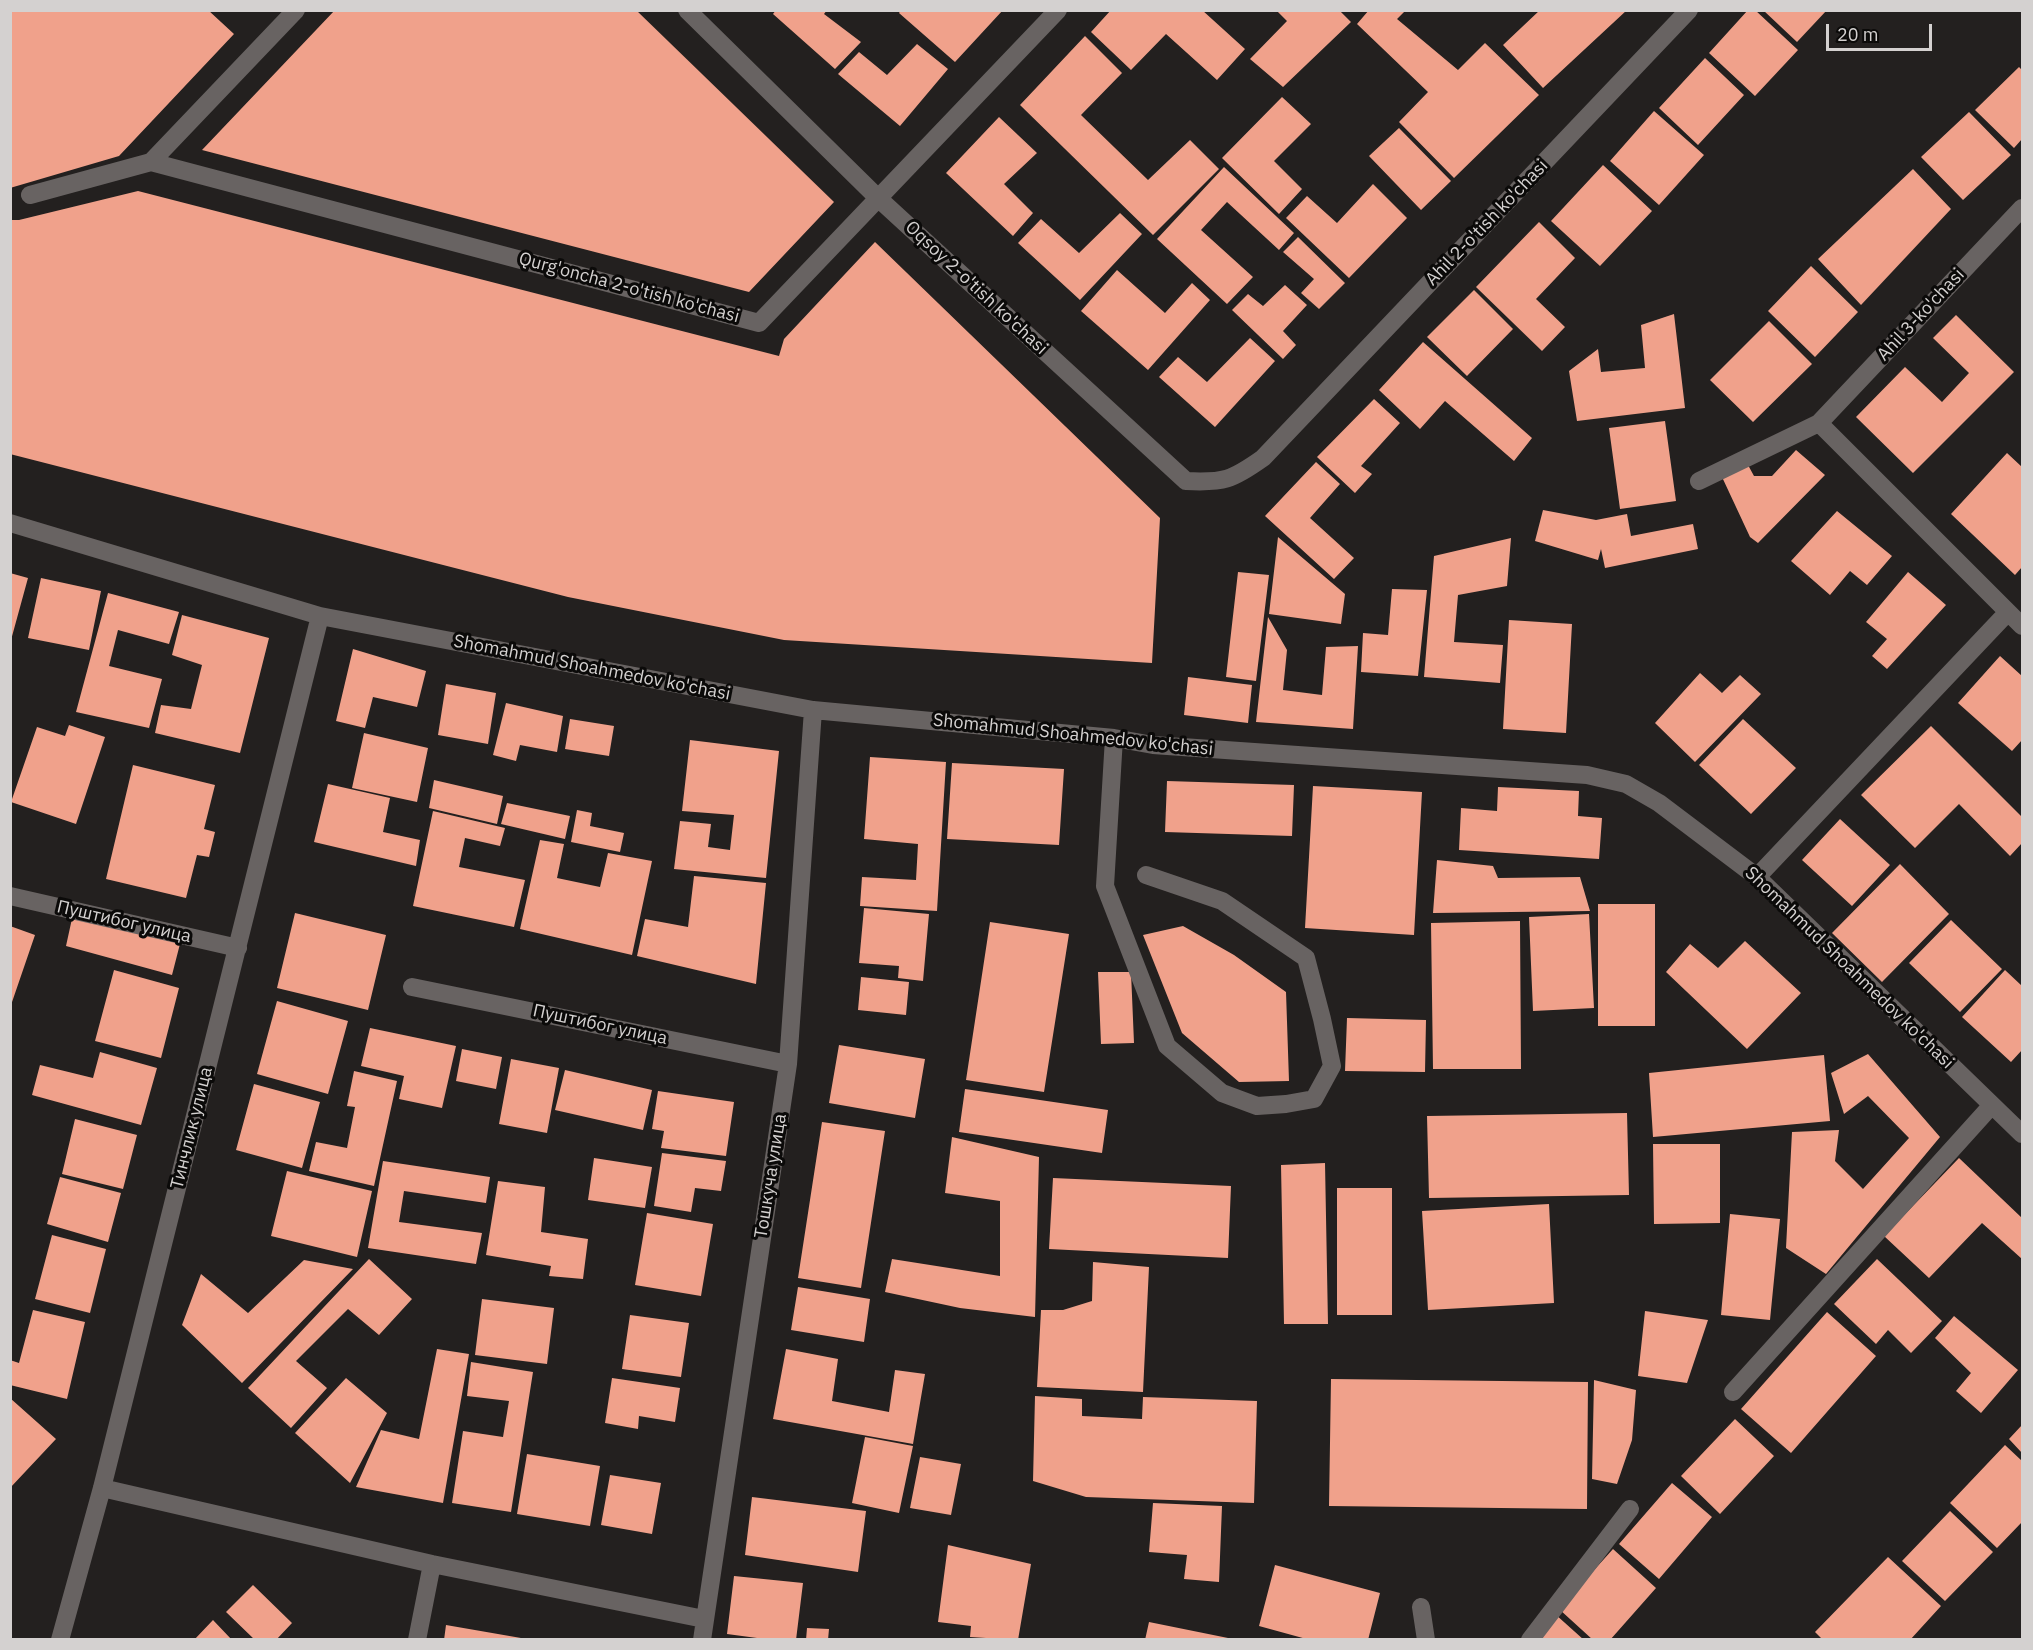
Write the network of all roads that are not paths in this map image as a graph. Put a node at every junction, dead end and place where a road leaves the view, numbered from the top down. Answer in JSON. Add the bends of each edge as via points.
{"nodes":[{"id":1,"x":296,"y":10,"type":"edge"},
{"id":2,"x":687,"y":10,"type":"edge"},
{"id":3,"x":1058,"y":10,"type":"edge"},
{"id":4,"x":1689,"y":10,"type":"edge"},
{"id":5,"x":151,"y":162,"type":"junction"},
{"id":6,"x":30,"y":195,"type":"dead end"},
{"id":7,"x":878,"y":198,"type":"junction"},
{"id":8,"x":2022,"y":208,"type":"edge"},
{"id":9,"x":1819,"y":423,"type":"junction"},
{"id":10,"x":1285,"y":435,"type":"joint"},
{"id":11,"x":1699,"y":481,"type":"dead end"},
{"id":12,"x":10,"y":523,"type":"edge"},
{"id":13,"x":2008,"y":612,"type":"junction"},
{"id":14,"x":320,"y":616,"type":"junction"},
{"id":15,"x":2022,"y":626,"type":"edge"},
{"id":16,"x":813,"y":710,"type":"junction"},
{"id":17,"x":1114,"y":738,"type":"junction"},
{"id":18,"x":1146,"y":875,"type":"dead end"},
{"id":19,"x":1757,"y":877,"type":"junction"},
{"id":20,"x":10,"y":896,"type":"edge"},
{"id":21,"x":238,"y":948,"type":"junction"},
{"id":22,"x":412,"y":987,"type":"dead end"},
{"id":23,"x":788,"y":1064,"type":"junction"},
{"id":24,"x":1992,"y":1105,"type":"junction"},
{"id":25,"x":2022,"y":1134,"type":"edge"},
{"id":26,"x":1733,"y":1392,"type":"dead end"},
{"id":27,"x":102,"y":1488,"type":"junction"},
{"id":28,"x":1630,"y":1509,"type":"dead end"},
{"id":29,"x":432,"y":1564,"type":"junction"},
{"id":30,"x":1421,"y":1607,"type":"dead end"},
{"id":31,"x":704,"y":1619,"type":"junction"},
{"id":32,"x":60,"y":1640,"type":"edge"},
{"id":33,"x":417,"y":1640,"type":"edge"},
{"id":34,"x":702,"y":1640,"type":"edge"},
{"id":35,"x":1426,"y":1640,"type":"edge"},
{"id":36,"x":1530,"y":1640,"type":"edge"}],
"edges":[{"from":1,"to":5,"type":"street"},
{"from":2,"to":7,"type":"street","name":"Oqsoy 2-o'tish ko'chasi"},
{"from":3,"to":7,"type":"street","name":"Qurg'oncha 2-o'tish ko'chasi"},
{"from":4,"to":10,"type":"street","name":"Ahil 2-o'tish ko'chasi"},
{"from":5,"to":6,"type":"street"},
{"from":5,"to":7,"type":"street","name":"Qurg'oncha 2-o'tish ko'chasi","via":[[759,323]]},
{"from":7,"to":10,"type":"street","name":"Oqsoy 2-o'tish ko'chasi","via":[[1186,481],[1214,482],[1238,475],[1263,458]]},
{"from":8,"to":9,"type":"street","name":"Ahil 3-ko'chasi"},
{"from":9,"to":11,"type":"street","name":"Ahil 3-ko'chasi"},
{"from":9,"to":13,"type":"street"},
{"from":12,"to":14,"type":"street","name":"Shomahmud Shoahmedov ko'chasi"},
{"from":13,"to":15,"type":"street"},
{"from":13,"to":19,"type":"street"},
{"from":14,"to":16,"type":"street","name":"Shomahmud Shoahmedov ko'chasi"},
{"from":14,"to":21,"type":"street","name":"Тинчлик улица"},
{"from":16,"to":17,"type":"street","name":"Shomahmud Shoahmedov ko'chasi"},
{"from":16,"to":23,"type":"street","name":"Тошкуча улица"},
{"from":17,"to":18,"type":"street","via":[[1105,886],[1167,1046],[1222,1093],[1257,1106],[1314,1099],[1332,1066],[1306,958],[1222,901]]},
{"from":17,"to":19,"type":"street","name":"Shomahmud Shoahmedov ko'chasi","via":[[1153,745],[1587,775],[1626,784],[1659,803]]},
{"from":19,"to":24,"type":"street","name":"Shomahmud Shoahmedov ko'chasi"},
{"from":20,"to":21,"type":"street","name":"Пуштибог улица"},
{"from":21,"to":27,"type":"street","name":"Тинчлик улица"},
{"from":22,"to":23,"type":"street","name":"Пуштибог улица"},
{"from":23,"to":31,"type":"street","name":"Тошкуча улица"},
{"from":24,"to":25,"type":"street","name":"Shomahmud Shoahmedov ko'chasi"},
{"from":24,"to":26,"type":"street"},
{"from":27,"to":29,"type":"street"},
{"from":27,"to":32,"type":"street","name":"Тинчлик улица"},
{"from":28,"to":36,"type":"street"},
{"from":29,"to":31,"type":"street"},
{"from":29,"to":33,"type":"street"},
{"from":30,"to":35,"type":"street"},
{"from":31,"to":34,"type":"street","name":"Тошкуча улица"}]}
